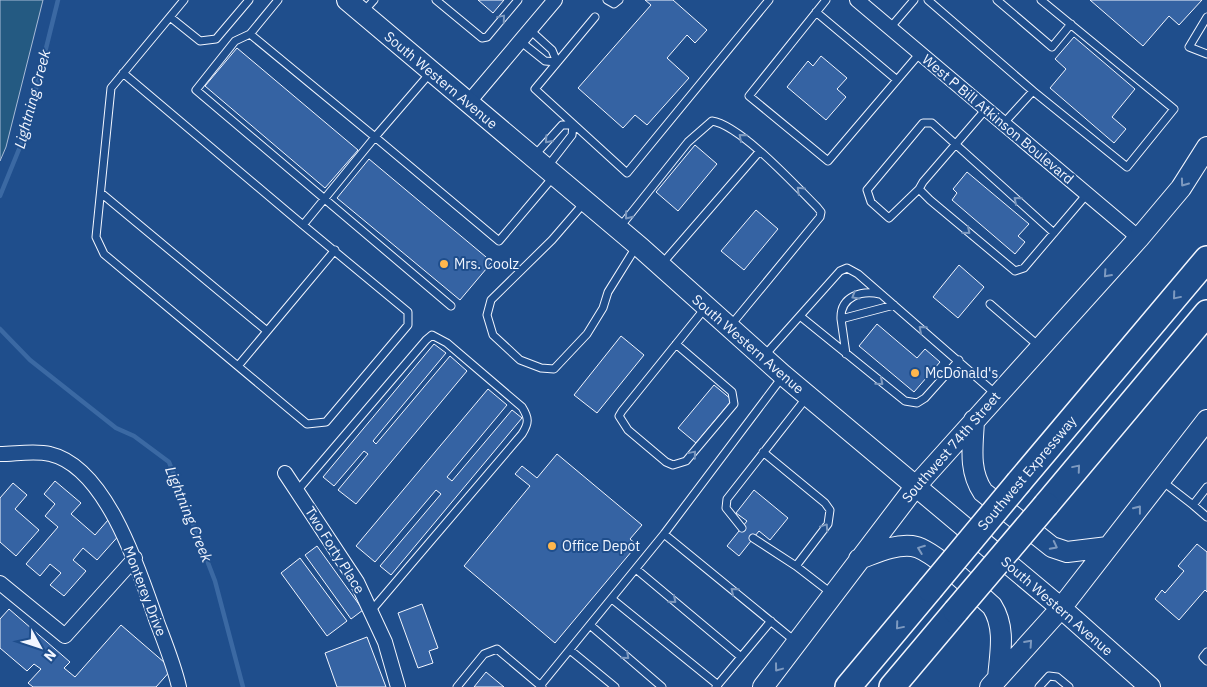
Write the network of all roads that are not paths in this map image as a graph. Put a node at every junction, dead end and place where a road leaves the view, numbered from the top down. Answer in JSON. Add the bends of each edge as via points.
{"nodes":[{"id":1,"x":184,"y":0,"type":"edge"},
{"id":2,"x":249,"y":0,"type":"edge"},
{"id":3,"x":347,"y":0,"type":"edge"},
{"id":4,"x":436,"y":0,"type":"edge"},
{"id":5,"x":518,"y":0,"type":"edge"},
{"id":6,"x":555,"y":0,"type":"edge"},
{"id":7,"x":606,"y":0,"type":"edge"},
{"id":8,"x":619,"y":0,"type":"edge"},
{"id":9,"x":769,"y":0,"type":"edge"},
{"id":10,"x":826,"y":0,"type":"edge"},
{"id":11,"x":857,"y":0,"type":"edge"},
{"id":12,"x":914,"y":0,"type":"edge"},
{"id":13,"x":928,"y":0,"type":"edge"},
{"id":14,"x":997,"y":0,"type":"edge"},
{"id":15,"x":1041,"y":0,"type":"edge"},
{"id":16,"x":274,"y":2,"type":"edge"},
{"id":17,"x":368,"y":7,"type":"edge"},
{"id":18,"x":816,"y":12,"type":"junction"},
{"id":19,"x":170,"y":17,"type":"junction"},
{"id":20,"x":595,"y":17,"type":"dead end"},
{"id":21,"x":1207,"y":17,"type":"edge"},
{"id":22,"x":1071,"y":24,"type":"junction"},
{"id":23,"x":890,"y":28,"type":"junction"},
{"id":24,"x":250,"y":34,"type":"junction"},
{"id":25,"x":525,"y":35,"type":"junction"},
{"id":26,"x":920,"y":53,"type":"junction"},
{"id":27,"x":1207,"y":54,"type":"edge"},
{"id":28,"x":557,"y":62,"type":"junction"},
{"id":29,"x":431,"y":71,"type":"junction"},
{"id":30,"x":123,"y":72,"type":"junction"},
{"id":31,"x":897,"y":80,"type":"junction"},
{"id":32,"x":1033,"y":91,"type":"junction"},
{"id":33,"x":468,"y":103,"type":"junction"},
{"id":34,"x":986,"y":109,"type":"junction"},
{"id":35,"x":1004,"y":124,"type":"junction"},
{"id":36,"x":573,"y":125,"type":"junction"},
{"id":37,"x":375,"y":137,"type":"junction"},
{"id":38,"x":953,"y":144,"type":"junction"},
{"id":39,"x":1207,"y":147,"type":"edge"},
{"id":40,"x":759,"y":152,"type":"junction"},
{"id":41,"x":545,"y":167,"type":"junction"},
{"id":42,"x":919,"y":189,"type":"junction"},
{"id":43,"x":101,"y":193,"type":"junction"},
{"id":44,"x":1087,"y":194,"type":"junction"},
{"id":45,"x":325,"y":198,"type":"junction"},
{"id":46,"x":585,"y":201,"type":"junction"},
{"id":47,"x":303,"y":224,"type":"junction"},
{"id":48,"x":618,"y":229,"type":"junction"},
{"id":49,"x":1054,"y":233,"type":"junction"},
{"id":50,"x":1139,"y":238,"type":"junction"},
{"id":51,"x":637,"y":244,"type":"junction"},
{"id":52,"x":334,"y":250,"type":"junction"},
{"id":53,"x":1207,"y":259,"type":"edge"},
{"id":54,"x":660,"y":265,"type":"junction"},
{"id":55,"x":883,"y":295,"type":"junction"},
{"id":56,"x":990,"y":304,"type":"dead end"},
{"id":57,"x":894,"y":305,"type":"junction"},
{"id":58,"x":451,"y":306,"type":"dead end"},
{"id":59,"x":706,"y":307,"type":"junction"},
{"id":60,"x":1207,"y":313,"type":"edge"},
{"id":61,"x":800,"y":316,"type":"junction"},
{"id":62,"x":841,"y":319,"type":"junction"},
{"id":63,"x":730,"y":328,"type":"junction"},
{"id":64,"x":267,"y":331,"type":"junction"},
{"id":65,"x":676,"y":344,"type":"junction"},
{"id":66,"x":1040,"y":347,"type":"junction"},
{"id":67,"x":846,"y":354,"type":"junction"},
{"id":68,"x":763,"y":358,"type":"junction"},
{"id":69,"x":959,"y":360,"type":"junction"},
{"id":70,"x":238,"y":366,"type":"junction"},
{"id":71,"x":783,"y":375,"type":"junction"},
{"id":72,"x":997,"y":395,"type":"junction"},
{"id":73,"x":808,"y":396,"type":"junction"},
{"id":74,"x":974,"y":420,"type":"junction"},
{"id":75,"x":1207,"y":420,"type":"edge"},
{"id":76,"x":763,"y":452,"type":"junction"},
{"id":77,"x":0,"y":454,"type":"edge"},
{"id":78,"x":285,"y":473,"type":"dead end"},
{"id":79,"x":1160,"y":479,"type":"junction"},
{"id":80,"x":915,"y":487,"type":"junction"},
{"id":81,"x":1207,"y":487,"type":"edge"},
{"id":82,"x":297,"y":491,"type":"junction"},
{"id":83,"x":1193,"y":505,"type":"junction"},
{"id":84,"x":1207,"y":517,"type":"edge"},
{"id":85,"x":742,"y":528,"type":"dead end"},
{"id":86,"x":664,"y":534,"type":"junction"},
{"id":87,"x":753,"y":538,"type":"dead end"},
{"id":88,"x":1108,"y":547,"type":"junction"},
{"id":89,"x":135,"y":558,"type":"junction"},
{"id":90,"x":859,"y":559,"type":"junction"},
{"id":91,"x":796,"y":566,"type":"junction"},
{"id":92,"x":636,"y":569,"type":"junction"},
{"id":93,"x":0,"y":583,"type":"edge"},
{"id":94,"x":833,"y":595,"type":"junction"},
{"id":95,"x":612,"y":598,"type":"junction"},
{"id":96,"x":1061,"y":608,"type":"junction"},
{"id":97,"x":370,"y":611,"type":"junction"},
{"id":98,"x":771,"y":621,"type":"junction"},
{"id":99,"x":590,"y":625,"type":"junction"},
{"id":100,"x":797,"y":642,"type":"junction"},
{"id":101,"x":570,"y":650,"type":"junction"},
{"id":102,"x":1207,"y":652,"type":"edge"},
{"id":103,"x":741,"y":657,"type":"junction"},
{"id":104,"x":1207,"y":661,"type":"edge"},
{"id":105,"x":994,"y":683,"type":"edge"},
{"id":106,"x":177,"y":685,"type":"edge"},
{"id":107,"x":541,"y":686,"type":"edge"},
{"id":108,"x":717,"y":686,"type":"edge"},
{"id":109,"x":1146,"y":686,"type":"edge"},
{"id":110,"x":398,"y":687,"type":"edge"},
{"id":111,"x":457,"y":687,"type":"edge"},
{"id":112,"x":616,"y":687,"type":"edge"},
{"id":113,"x":662,"y":687,"type":"edge"},
{"id":114,"x":763,"y":687,"type":"edge"},
{"id":115,"x":848,"y":687,"type":"edge"},
{"id":116,"x":892,"y":687,"type":"edge"},
{"id":117,"x":1039,"y":687,"type":"edge"},
{"id":118,"x":1069,"y":687,"type":"edge"}],
"edges":[{"from":1,"to":19,"type":"lane"},
{"from":2,"to":19,"type":"lane","via":[[216,39],[200,41]]},
{"from":3,"to":17,"type":"main road","name":"South Western Avenue"},
{"from":4,"to":5,"type":"lane","one_way":true,"via":[[479,36],[487,37]]},
{"from":6,"to":25,"type":"street"},
{"from":7,"to":8,"type":"lane","via":[[614,4]]},
{"from":9,"to":36,"type":"lane","via":[[629,172]]},
{"from":10,"to":18,"type":"lane"},
{"from":11,"to":23,"type":"street","name":"West P Bill Atkinson Boulevard"},
{"from":12,"to":23,"type":"lane"},
{"from":13,"to":32,"type":"lane"},
{"from":14,"to":22,"type":"lane","via":[[1052,47]]},
{"from":15,"to":22,"type":"lane"},
{"from":16,"to":24,"type":"lane"},
{"from":17,"to":29,"type":"main road","name":"South Western Avenue"},
{"from":18,"to":31,"type":"lane"},
{"from":18,"to":31,"type":"lane","via":[[750,96],[828,161]]},
{"from":19,"to":30,"type":"lane"},
{"from":20,"to":28,"type":"lane"},
{"from":21,"to":27,"type":"lane","via":[[1188,47]]},
{"from":22,"to":32,"type":"lane","via":[[1174,109],[1127,167]]},
{"from":23,"to":26,"type":"street","name":"West P Bill Atkinson Boulevard"},
{"from":24,"to":37,"type":"lane"},
{"from":24,"to":45,"type":"lane","via":[[236,41],[196,90]]},
{"from":25,"to":28,"type":"lane","via":[[552,50]]},
{"from":25,"to":28,"type":"lane","via":[[545,61]]},
{"from":25,"to":33,"type":"street"},
{"from":26,"to":31,"type":"lane"},
{"from":26,"to":34,"type":"street","name":"West P Bill Atkinson Boulevard"},
{"from":28,"to":36,"type":"lane","via":[[535,89]]},
{"from":29,"to":33,"type":"main road","name":"South Western Avenue"},
{"from":29,"to":37,"type":"lane"},
{"from":30,"to":43,"type":"lane","via":[[111,88]]},
{"from":30,"to":47,"type":"lane"},
{"from":32,"to":35,"type":"lane"},
{"from":33,"to":41,"type":"main road","name":"South Western Avenue"},
{"from":34,"to":35,"type":"street","name":"West P Bill Atkinson Boulevard"},
{"from":34,"to":38,"type":"lane"},
{"from":35,"to":44,"type":"street","name":"West P Bill Atkinson Boulevard"},
{"from":36,"to":41,"type":"lane","via":[[572,135]]},
{"from":36,"to":41,"type":"lane","one_way":true,"via":[[562,125]]},
{"from":37,"to":41,"type":"lane","via":[[499,241]]},
{"from":37,"to":45,"type":"lane"},
{"from":38,"to":42,"type":"lane"},
{"from":38,"to":42,"type":"lane","via":[[932,123],[923,123],[866,190],[871,202],[889,218]]},
{"from":49,"to":38,"type":"lane","one_way":true},
{"from":39,"to":50,"type":"main road","name":"Southwest 74th Street","one_way":true,"via":[[1181,188]]},
{"from":40,"to":48,"type":"lane","one_way":true,"via":[[733,130],[712,121],[688,142]]},
{"from":40,"to":54,"type":"lane"},
{"from":63,"to":40,"type":"lane","one_way":true,"via":[[821,212]]},
{"from":41,"to":46,"type":"main road","name":"South Western Avenue"},
{"from":42,"to":49,"type":"lane","one_way":true,"via":[[1015,271],[1024,268]]},
{"from":43,"to":64,"type":"lane"},
{"from":43,"to":70,"type":"lane","via":[[96,237],[104,254]]},
{"from":44,"to":49,"type":"lane"},
{"from":44,"to":50,"type":"street","name":"West P Bill Atkinson Boulevard"},
{"from":45,"to":47,"type":"lane"},
{"from":45,"to":58,"type":"lane"},
{"from":46,"to":48,"type":"main road","name":"South Western Avenue"},
{"from":46,"to":51,"type":"lane","via":[[552,240],[491,300],[487,315],[493,335],[520,360],[554,369],[588,334],[608,292]]},
{"from":47,"to":52,"type":"lane"},
{"from":48,"to":51,"type":"main road","name":"South Western Avenue"},
{"from":50,"to":66,"type":"main road","name":"Southwest 74th Street","one_way":true},
{"from":51,"to":54,"type":"main road","name":"South Western Avenue"},
{"from":52,"to":64,"type":"lane"},
{"from":52,"to":70,"type":"lane","via":[[408,312],[408,325],[402,333],[326,422],[307,424]]},
{"from":53,"to":115,"type":"highway","name":"Southwest Expressway","one_way":true,"bridge":true},
{"from":54,"to":59,"type":"main road","name":"South Western Avenue"},
{"from":55,"to":57,"type":"lane"},
{"from":55,"to":61,"type":"lane","via":[[847,268],[840,271]]},
{"from":55,"to":62,"type":"lane","one_way":true,"via":[[857,293],[844,305]]},
{"from":56,"to":66,"type":"lane"},
{"from":57,"to":62,"type":"lane"},
{"from":69,"to":57,"type":"lane","one_way":true},
{"from":59,"to":63,"type":"main road","name":"South Western Avenue"},
{"from":59,"to":65,"type":"lane"},
{"from":116,"to":60,"type":"highway","one_way":true,"bridge":true},
{"from":61,"to":67,"type":"lane"},
{"from":61,"to":68,"type":"lane"},
{"from":62,"to":67,"type":"lane"},
{"from":63,"to":68,"type":"main road","name":"South Western Avenue"},
{"from":64,"to":70,"type":"lane"},
{"from":65,"to":65,"type":"lane","one_way":true,"via":[[619,416],[628,430],[673,465],[686,461],[734,404],[732,392]]},
{"from":66,"to":72,"type":"main road","name":"Southwest 74th Street"},
{"from":67,"to":69,"type":"lane","one_way":true,"via":[[899,398],[916,403],[925,398]]},
{"from":68,"to":71,"type":"main road","name":"South Western Avenue"},
{"from":69,"to":72,"type":"lane"},
{"from":71,"to":73,"type":"main road","name":"South Western Avenue"},
{"from":71,"to":86,"type":"lane"},
{"from":72,"to":74,"type":"main road","name":"Southwest 74th Street"},
{"from":73,"to":76,"type":"lane"},
{"from":73,"to":80,"type":"main road","name":"South Western Avenue"},
{"from":74,"to":80,"type":"main road","name":"Southwest 74th Street"},
{"from":74,"to":88,"type":"main road","one_way":true,"via":[[973,474],[983,492],[1052,547],[1067,552]]},
{"from":75,"to":79,"type":"main road"},
{"from":76,"to":85,"type":"lane","via":[[727,499],[726,508]]},
{"from":91,"to":76,"type":"lane","one_way":true,"via":[[828,524],[830,510]]},
{"from":77,"to":89,"type":"street","name":"Monterey Drive","via":[[50,454],[70,463],[106,501]]},
{"from":78,"to":82,"type":"street","name":"Two Forty Place"},
{"from":79,"to":83,"type":"lane"},
{"from":88,"to":79,"type":"main road","one_way":true},
{"from":80,"to":90,"type":"main road","name":"Southwest 74th Street"},
{"from":80,"to":96,"type":"main road","name":"South Western Avenue"},
{"from":81,"to":83,"type":"lane"},
{"from":82,"to":97,"type":"street","name":"Two Forty Place","via":[[357,582]]},
{"from":82,"to":97,"type":"lane","via":[[432,335],[448,343],[522,407],[528,417],[528,425],[522,434]]},
{"from":83,"to":84,"type":"lane"},
{"from":86,"to":92,"type":"lane"},
{"from":98,"to":86,"type":"lane","one_way":true},
{"from":87,"to":91,"type":"lane"},
{"from":88,"to":96,"type":"main road"},
{"from":89,"to":93,"type":"street","via":[[65,636]]},
{"from":89,"to":106,"type":"street","name":"Monterey Drive"},
{"from":90,"to":94,"type":"main road","name":"Southwest 74th Street"},
{"from":105,"to":90,"type":"main road","one_way":true,"via":[[1002,630],[992,606],[930,552],[913,546],[899,546]]},
{"from":91,"to":94,"type":"lane"},
{"from":92,"to":95,"type":"lane"},
{"from":92,"to":103,"type":"lane","one_way":true},
{"from":94,"to":100,"type":"main road","name":"Southwest 74th Street"},
{"from":95,"to":99,"type":"lane"},
{"from":95,"to":108,"type":"lane"},
{"from":105,"to":96,"type":"main road","one_way":true},
{"from":96,"to":109,"type":"main road","name":"South Western Avenue"},
{"from":97,"to":110,"type":"street","name":"Two Forty Place","via":[[385,642]]},
{"from":98,"to":100,"type":"lane"},
{"from":98,"to":103,"type":"lane"},
{"from":99,"to":101,"type":"lane"},
{"from":99,"to":113,"type":"lane","one_way":true},
{"from":100,"to":114,"type":"main road","name":"Southwest 74th Street","one_way":true},
{"from":101,"to":107,"type":"lane"},
{"from":101,"to":112,"type":"lane"},
{"from":102,"to":104,"type":"lane","via":[[1202,657]]},
{"from":103,"to":108,"type":"lane"},
{"from":107,"to":111,"type":"lane","via":[[497,649],[484,654]]},
{"from":117,"to":118,"type":"lane","via":[[1049,676],[1057,677]]}]}
